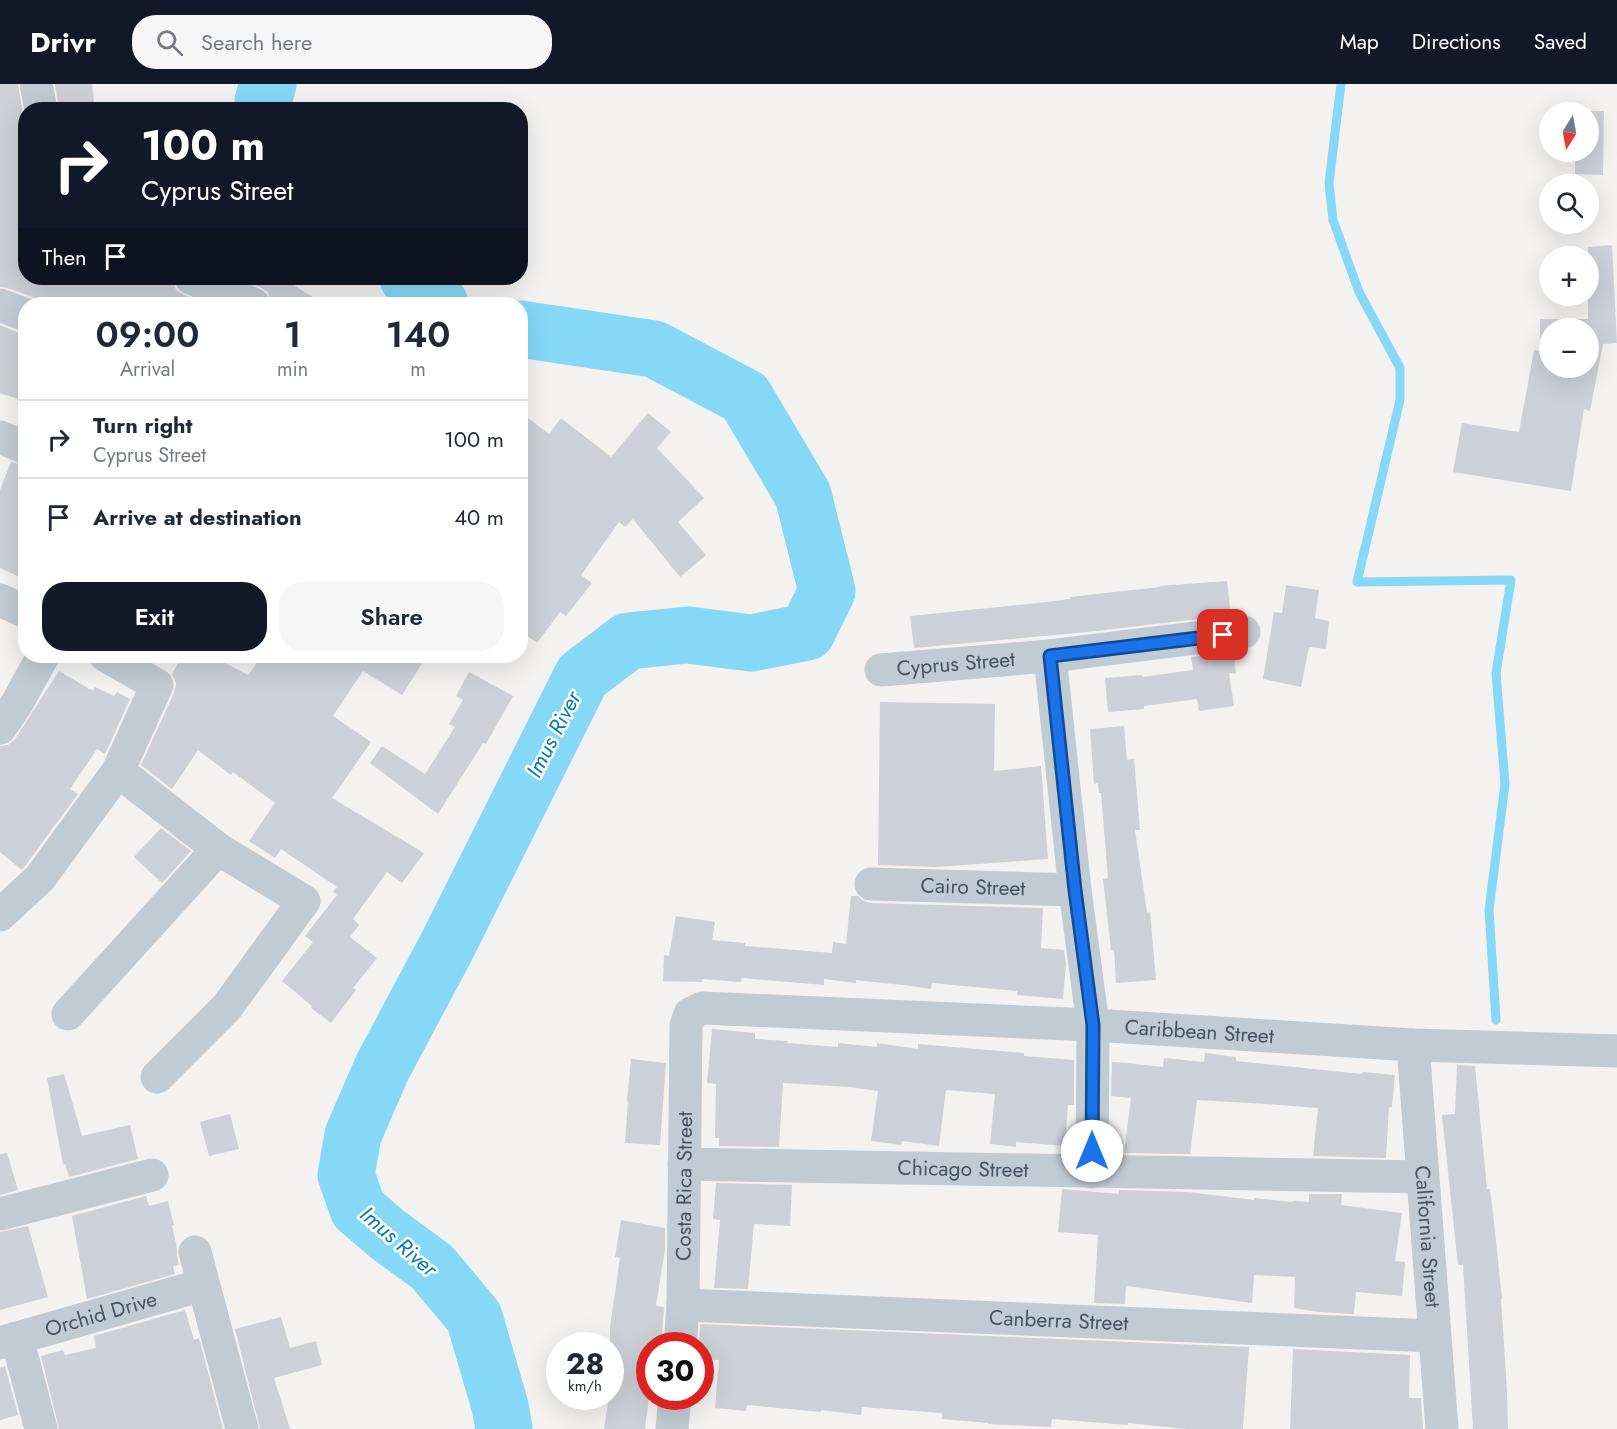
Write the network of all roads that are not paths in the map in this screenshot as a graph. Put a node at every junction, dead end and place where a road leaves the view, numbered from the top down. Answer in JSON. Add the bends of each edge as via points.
{"nodes":[{"id":1,"x":36,"y":84,"type":"edge"},
{"id":2,"x":39,"y":102,"type":"edge"},
{"id":3,"x":208,"y":285,"type":"edge"},
{"id":4,"x":237,"y":297,"type":"edge"},
{"id":5,"x":0,"y":305,"type":"edge"},
{"id":6,"x":18,"y":312,"type":"edge"},
{"id":7,"x":0,"y":437,"type":"edge"},
{"id":8,"x":18,"y":445,"type":"edge"},
{"id":9,"x":0,"y":600,"type":"edge"},
{"id":10,"x":18,"y":608,"type":"edge"},
{"id":11,"x":1244,"y":632,"type":"dead end"},
{"id":12,"x":1050,"y":656,"type":"junction"},
{"id":13,"x":39,"y":663,"type":"edge"},
{"id":14,"x":118,"y":663,"type":"edge"},
{"id":15,"x":881,"y":670,"type":"dead end"},
{"id":16,"x":0,"y":728,"type":"edge"},
{"id":17,"x":118,"y":771,"type":"junction"},
{"id":18,"x":218,"y":849,"type":"junction"},
{"id":19,"x":872,"y":884,"type":"dead end"},
{"id":20,"x":1075,"y":890,"type":"junction"},
{"id":21,"x":0,"y":915,"type":"edge"},
{"id":22,"x":68,"y":1014,"type":"dead end"},
{"id":23,"x":1093,"y":1025,"type":"junction"},
{"id":24,"x":686,"y":1026,"type":"joint"},
{"id":25,"x":1413,"y":1045,"type":"junction"},
{"id":26,"x":1617,"y":1052,"type":"edge"},
{"id":27,"x":157,"y":1077,"type":"dead end"},
{"id":28,"x":684,"y":1164,"type":"junction"},
{"id":29,"x":1092,"y":1172,"type":"junction"},
{"id":30,"x":152,"y":1175,"type":"dead end"},
{"id":31,"x":1422,"y":1177,"type":"junction"},
{"id":32,"x":0,"y":1214,"type":"edge"},
{"id":33,"x":195,"y":1252,"type":"dead end"},
{"id":34,"x":203,"y":1285,"type":"junction"},
{"id":35,"x":683,"y":1305,"type":"junction"},
{"id":36,"x":681,"y":1332,"type":"edge"},
{"id":37,"x":1434,"y":1336,"type":"junction"},
{"id":38,"x":8,"y":1340,"type":"edge"},
{"id":39,"x":674,"y":1410,"type":"edge"},
{"id":40,"x":41,"y":1429,"type":"edge"},
{"id":41,"x":242,"y":1429,"type":"edge"},
{"id":42,"x":672,"y":1429,"type":"edge"},
{"id":43,"x":1442,"y":1429,"type":"edge"}],
"edges":[{"from":1,"to":2,"type":"street"},
{"from":3,"to":4,"type":"street"},
{"from":5,"to":6,"type":"street"},
{"from":7,"to":8,"type":"street"},
{"from":9,"to":10,"type":"street"},
{"from":11,"to":12,"type":"street","name":"Cyprus Street"},
{"from":12,"to":15,"type":"street","name":"Cyprus Street"},
{"from":12,"to":20,"type":"street"},
{"from":13,"to":16,"type":"street"},
{"from":14,"to":17,"type":"street","via":[[157,685]]},
{"from":17,"to":18,"type":"street"},
{"from":17,"to":21,"type":"street","via":[[40,878]]},
{"from":18,"to":22,"type":"street"},
{"from":18,"to":27,"type":"street","via":[[304,900],[227,1007]]},
{"from":19,"to":20,"type":"street","name":"Cairo Street"},
{"from":20,"to":23,"type":"street"},
{"from":23,"to":24,"type":"street","name":"Caribbean Street","via":[[702,1008],[690,1014]]},
{"from":23,"to":25,"type":"street","name":"Caribbean Street"},
{"from":23,"to":29,"type":"street"},
{"from":24,"to":28,"type":"street","name":"Costa Rica Street"},
{"from":25,"to":26,"type":"street","name":"Caribbean Street"},
{"from":25,"to":31,"type":"street","name":"California Street"},
{"from":28,"to":29,"type":"street","name":"Chicago Street"},
{"from":28,"to":35,"type":"street","name":"Costa Rica Street"},
{"from":29,"to":31,"type":"street","name":"Chicago Street"},
{"from":30,"to":32,"type":"street"},
{"from":31,"to":37,"type":"street","name":"California Street"},
{"from":33,"to":34,"type":"street"},
{"from":34,"to":38,"type":"street","name":"Orchid Drive"},
{"from":34,"to":41,"type":"street"},
{"from":35,"to":36,"type":"street","name":"Costa Rica Street"},
{"from":35,"to":37,"type":"street","name":"Canberra Street"},
{"from":37,"to":43,"type":"street","name":"California Street"},
{"from":38,"to":40,"type":"street"},
{"from":39,"to":42,"type":"street"}]}
